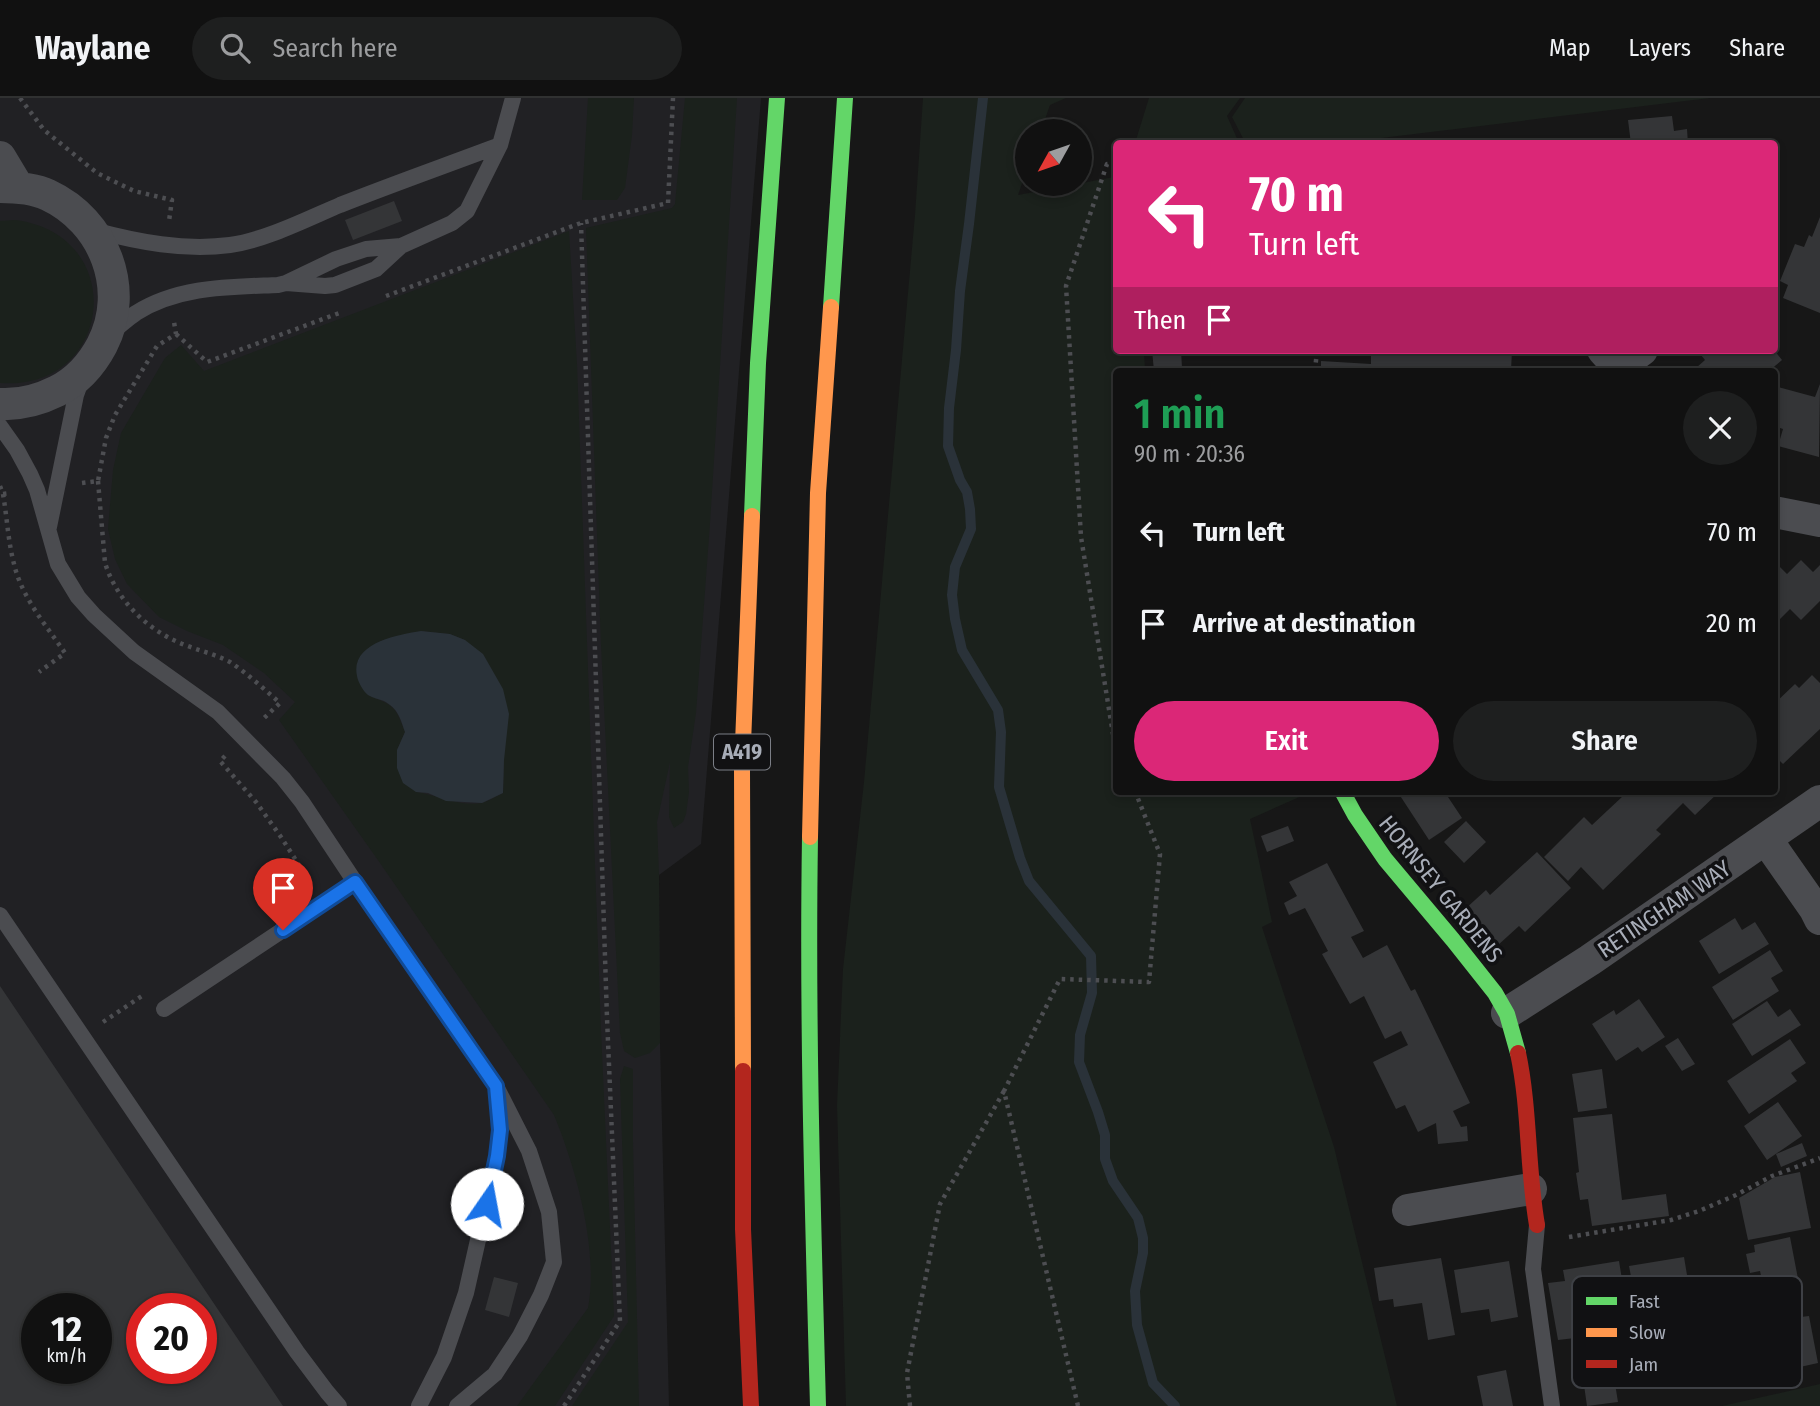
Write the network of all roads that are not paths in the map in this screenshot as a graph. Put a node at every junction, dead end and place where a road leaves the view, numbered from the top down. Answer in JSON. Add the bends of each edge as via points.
{"nodes":[{"id":1,"x":513,"y":98,"type":"edge"},
{"id":2,"x":777,"y":98,"type":"edge"},
{"id":3,"x":845,"y":98,"type":"edge"},
{"id":4,"x":500,"y":145,"type":"junction"},
{"id":5,"x":0,"y":157,"type":"edge"},
{"id":6,"x":9,"y":187,"type":"edge"},
{"id":7,"x":91,"y":229,"type":"junction"},
{"id":8,"x":401,"y":246,"type":"junction"},
{"id":9,"x":286,"y":284,"type":"junction"},
{"id":10,"x":106,"y":337,"type":"junction"},
{"id":11,"x":85,"y":369,"type":"junction"},
{"id":12,"x":0,"y":404,"type":"edge"},
{"id":13,"x":0,"y":426,"type":"edge"},
{"id":14,"x":1778,"y":513,"type":"edge"},
{"id":15,"x":1820,"y":521,"type":"edge"},
{"id":16,"x":48,"y":531,"type":"junction"},
{"id":17,"x":1344,"y":795,"type":"edge"},
{"id":18,"x":1820,"y":801,"type":"edge"},
{"id":19,"x":1766,"y":839,"type":"junction"},
{"id":20,"x":355,"y":882,"type":"junction"},
{"id":21,"x":0,"y":915,"type":"edge"},
{"id":22,"x":1820,"y":919,"type":"edge"},
{"id":23,"x":164,"y":1009,"type":"dead end"},
{"id":24,"x":1507,"y":1013,"type":"junction"},
{"id":25,"x":496,"y":1086,"type":"junction"},
{"id":26,"x":1531,"y":1189,"type":"junction"},
{"id":27,"x":1408,"y":1210,"type":"dead end"},
{"id":28,"x":1537,"y":1225,"type":"joint"},
{"id":29,"x":340,"y":1406,"type":"edge"},
{"id":30,"x":419,"y":1406,"type":"edge"},
{"id":31,"x":457,"y":1406,"type":"edge"},
{"id":32,"x":751,"y":1406,"type":"edge"},
{"id":33,"x":818,"y":1406,"type":"edge"},
{"id":34,"x":1552,"y":1406,"type":"edge"}],
"edges":[{"from":1,"to":4,"type":"lane"},
{"from":2,"to":32,"type":"main road","number":"A419","via":[[758,363],[742,769],[743,1229]]},
{"from":3,"to":33,"type":"main road","via":[[818,493],[812,709],[808,948]]},
{"from":4,"to":7,"type":"lane","via":[[251,241],[209,247],[165,245]]},
{"from":4,"to":8,"type":"lane","via":[[467,211],[452,223]]},
{"from":5,"to":6,"type":"street"},
{"from":6,"to":7,"type":"street","via":[[46,194],[71,209]]},
{"from":7,"to":10,"type":"street","via":[[106,253],[113,281],[113,310]]},
{"from":8,"to":9,"type":"lane","via":[[366,248]]},
{"from":8,"to":9,"type":"lane","via":[[376,269],[335,285]]},
{"from":9,"to":10,"type":"lane","via":[[215,288],[173,297],[134,314]]},
{"from":10,"to":11,"type":"street"},
{"from":11,"to":12,"type":"street","via":[[49,395]]},
{"from":11,"to":16,"type":"lane"},
{"from":13,"to":16,"type":"lane","via":[[30,474]]},
{"from":14,"to":15,"type":"street"},
{"from":16,"to":20,"type":"lane","via":[[58,565],[78,597],[134,652],[218,712],[258,752],[302,802]]},
{"from":17,"to":24,"type":"main road","name":"HORNSEY GARDENS","via":[[1381,856],[1456,942]]},
{"from":18,"to":19,"type":"street","name":"RETINGHAM WAY"},
{"from":19,"to":22,"type":"street"},
{"from":19,"to":24,"type":"street","name":"RETINGHAM WAY"},
{"from":20,"to":23,"type":"lane"},
{"from":20,"to":25,"type":"lane"},
{"from":21,"to":29,"type":"lane","via":[[297,1352]]},
{"from":24,"to":26,"type":"main road","name":"HORNSEY GARDENS","via":[[1526,1111]]},
{"from":25,"to":30,"type":"lane","via":[[500,1130],[482,1228],[444,1357]]},
{"from":25,"to":31,"type":"lane","via":[[537,1175],[549,1212],[554,1262],[520,1336],[495,1374]]},
{"from":26,"to":27,"type":"street"},
{"from":26,"to":28,"type":"main road","name":"HORNSEY GARDENS"},
{"from":28,"to":34,"type":"lane","via":[[1533,1269]]}]}
